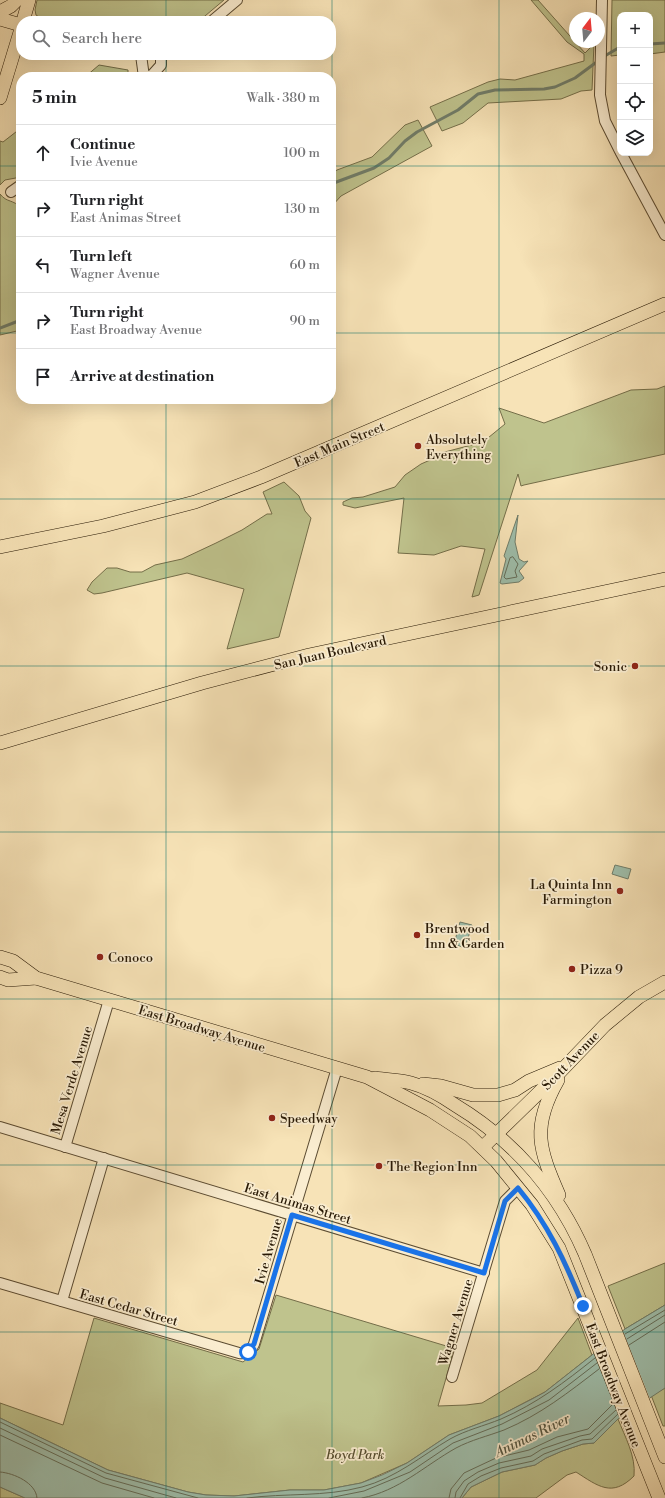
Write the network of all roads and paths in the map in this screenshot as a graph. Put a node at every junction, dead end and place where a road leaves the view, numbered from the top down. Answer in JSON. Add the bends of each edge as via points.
{"nodes":[{"id":1,"x":17,"y":0,"type":"edge"},
{"id":2,"x":29,"y":0,"type":"edge"},
{"id":3,"x":237,"y":0,"type":"edge"},
{"id":4,"x":602,"y":0,"type":"edge"},
{"id":5,"x":0,"y":12,"type":"edge"},
{"id":6,"x":24,"y":16,"type":"edge"},
{"id":7,"x":218,"y":16,"type":"edge"},
{"id":8,"x":0,"y":19,"type":"edge"},
{"id":9,"x":16,"y":24,"type":"edge"},
{"id":10,"x":16,"y":45,"type":"edge"},
{"id":11,"x":142,"y":60,"type":"edge"},
{"id":12,"x":161,"y":60,"type":"edge"},
{"id":13,"x":144,"y":72,"type":"edge"},
{"id":14,"x":155,"y":72,"type":"edge"},
{"id":15,"x":0,"y":98,"type":"edge"},
{"id":16,"x":617,"y":146,"type":"edge"},
{"id":17,"x":622,"y":156,"type":"edge"},
{"id":18,"x":16,"y":188,"type":"edge"},
{"id":19,"x":10,"y":192,"type":"dead end"},
{"id":20,"x":665,"y":235,"type":"edge"},
{"id":21,"x":665,"y":304,"type":"edge"},
{"id":22,"x":0,"y":542,"type":"edge"},
{"id":23,"x":16,"y":544,"type":"junction"},
{"id":24,"x":0,"y":547,"type":"edge"},
{"id":25,"x":665,"y":579,"type":"edge"},
{"id":26,"x":0,"y":743,"type":"edge"},
{"id":27,"x":0,"y":957,"type":"edge"},
{"id":28,"x":0,"y":977,"type":"edge"},
{"id":29,"x":36,"y":978,"type":"junction"},
{"id":30,"x":665,"y":982,"type":"edge"},
{"id":31,"x":109,"y":1000,"type":"junction"},
{"id":32,"x":567,"y":1065,"type":"junction"},
{"id":33,"x":336,"y":1068,"type":"junction"},
{"id":34,"x":367,"y":1077,"type":"junction"},
{"id":35,"x":411,"y":1083,"type":"junction"},
{"id":36,"x":0,"y":1127,"type":"edge"},
{"id":37,"x":497,"y":1134,"type":"junction"},
{"id":38,"x":65,"y":1147,"type":"junction"},
{"id":39,"x":483,"y":1148,"type":"junction"},
{"id":40,"x":104,"y":1158,"type":"junction"},
{"id":41,"x":518,"y":1188,"type":"junction"},
{"id":42,"x":292,"y":1215,"type":"junction"},
{"id":43,"x":578,"y":1237,"type":"junction"},
{"id":44,"x":484,"y":1273,"type":"junction"},
{"id":45,"x":0,"y":1283,"type":"edge"},
{"id":46,"x":62,"y":1301,"type":"junction"},
{"id":47,"x":250,"y":1350,"type":"joint"},
{"id":48,"x":452,"y":1377,"type":"dead end"},
{"id":49,"x":665,"y":1457,"type":"edge"},
{"id":50,"x":659,"y":1498,"type":"edge"}],
"edges":[{"from":1,"to":5,"type":"main road"},
{"from":2,"to":6,"type":"main road"},
{"from":3,"to":7,"type":"street"},
{"from":4,"to":16,"type":"street","via":[[600,95],[605,121]]},
{"from":8,"to":9,"type":"main road"},
{"from":10,"to":15,"type":"main road"},
{"from":11,"to":13,"type":"street"},
{"from":12,"to":14,"type":"street","via":[[161,65]]},
{"from":17,"to":20,"type":"street"},
{"from":18,"to":19,"type":"street"},
{"from":21,"to":23,"type":"main road","name":"East Main Street","via":[[261,477],[195,502],[103,526]]},
{"from":22,"to":23,"type":"main road"},
{"from":23,"to":24,"type":"main road","name":"East Main Street"},
{"from":25,"to":26,"type":"main road","name":"San Juan Boulevard","via":[[309,655],[202,683]]},
{"from":27,"to":29,"type":"main road","name":"East Broadway Avenue","via":[[12,961]]},
{"from":28,"to":29,"type":"main road","name":"East Broadway Avenue","via":[[8,980]]},
{"from":29,"to":31,"type":"main road","name":"East Broadway Avenue"},
{"from":30,"to":32,"type":"main road","name":"Scott Avenue","via":[[639,997],[605,1025]]},
{"from":31,"to":33,"type":"main road","name":"East Broadway Avenue"},
{"from":31,"to":38,"type":"street","name":"Mesa Verde Avenue"},
{"from":32,"to":35,"type":"main road","via":[[498,1096],[478,1096],[441,1086]]},
{"from":32,"to":37,"type":"main road","name":"Scott Avenue"},
{"from":32,"to":43,"type":"main road","via":[[544,1108],[540,1134],[545,1161]]},
{"from":33,"to":34,"type":"main road","name":"East Broadway Avenue"},
{"from":33,"to":42,"type":"street","name":"Ivie Avenue"},
{"from":34,"to":35,"type":"main road","name":"East Broadway Avenue"},
{"from":34,"to":39,"type":"main road","name":"East Broadway Avenue","via":[[441,1116],[466,1132]]},
{"from":35,"to":37,"type":"main road","name":"East Broadway Avenue","via":[[450,1101]]},
{"from":36,"to":38,"type":"street"},
{"from":37,"to":39,"type":"main road","name":"Scott Avenue"},
{"from":37,"to":43,"type":"main road","name":"East Broadway Avenue","via":[[538,1176]]},
{"from":38,"to":40,"type":"street","name":"Mesa Verde Avenue"},
{"from":39,"to":41,"type":"main road","name":"East Broadway Avenue"},
{"from":40,"to":42,"type":"street","name":"East Animas Street"},
{"from":40,"to":46,"type":"street"},
{"from":41,"to":44,"type":"street","name":"Wagner Avenue","via":[[505,1201]]},
{"from":41,"to":50,"type":"main road","name":"East Broadway Avenue","via":[[559,1248]]},
{"from":42,"to":44,"type":"street","name":"East Animas Street"},
{"from":42,"to":47,"type":"street","name":"Ivie Avenue","via":[[254,1344]]},
{"from":43,"to":49,"type":"main road","name":"East Broadway Avenue"},
{"from":44,"to":48,"type":"street","name":"Wagner Avenue"},
{"from":45,"to":46,"type":"street","name":"East Cedar Street"},
{"from":46,"to":47,"type":"street","name":"East Cedar Street","via":[[239,1353],[243,1354]]}]}
